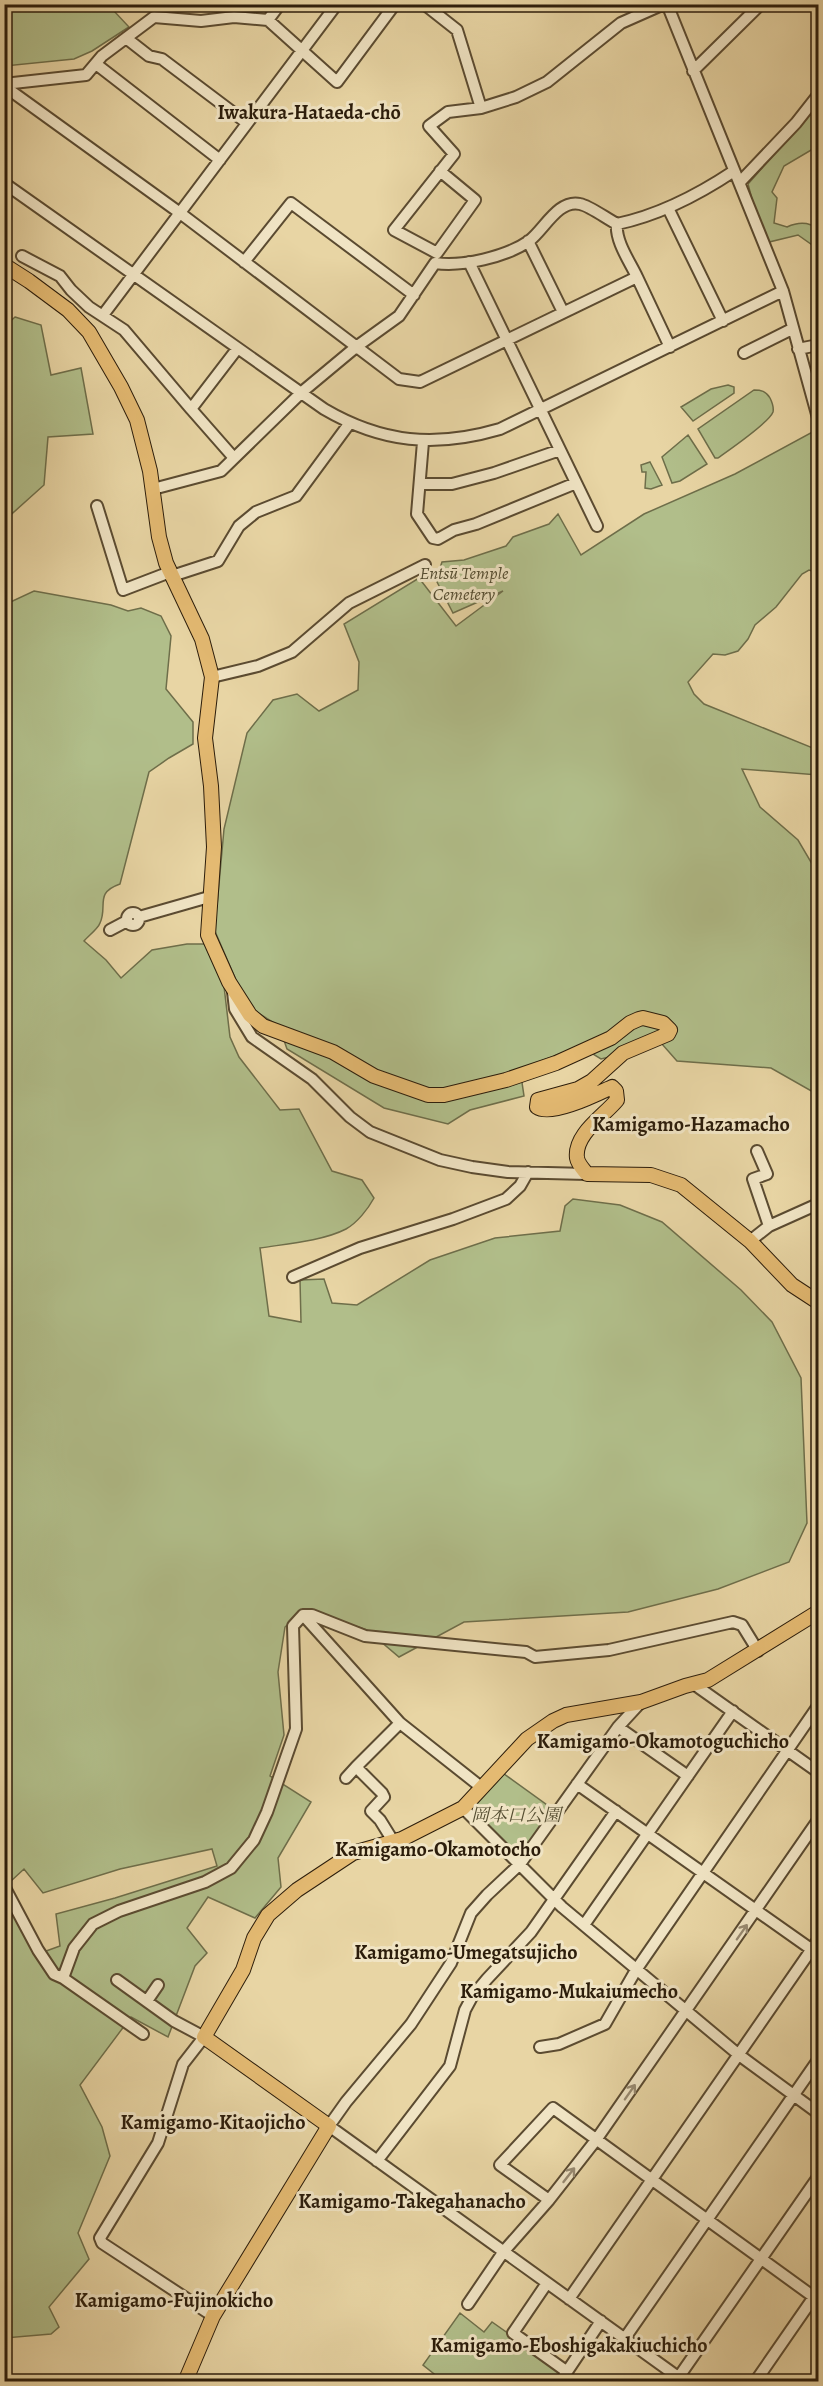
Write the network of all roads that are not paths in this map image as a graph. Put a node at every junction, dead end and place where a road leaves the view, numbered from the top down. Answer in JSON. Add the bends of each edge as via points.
{"nodes":[{"id":1,"x":280,"y":4,"type":"edge"},
{"id":2,"x":337,"y":4,"type":"edge"},
{"id":3,"x":395,"y":4,"type":"edge"},
{"id":4,"x":423,"y":4,"type":"edge"},
{"id":5,"x":666,"y":4,"type":"edge"},
{"id":6,"x":761,"y":4,"type":"edge"},
{"id":7,"x":268,"y":20,"type":"junction"},
{"id":8,"x":126,"y":38,"type":"junction"},
{"id":9,"x":302,"y":52,"type":"junction"},
{"id":10,"x":96,"y":64,"type":"junction"},
{"id":11,"x":693,"y":72,"type":"junction"},
{"id":12,"x":4,"y":85,"type":"edge"},
{"id":13,"x":819,"y":95,"type":"edge"},
{"id":14,"x":481,"y":108,"type":"junction"},
{"id":15,"x":248,"y":123,"type":"junction"},
{"id":16,"x":220,"y":160,"type":"junction"},
{"id":17,"x":440,"y":171,"type":"junction"},
{"id":18,"x":734,"y":171,"type":"junction"},
{"id":19,"x":740,"y":182,"type":"junction"},
{"id":20,"x":4,"y":183,"type":"edge"},
{"id":21,"x":668,"y":208,"type":"junction"},
{"id":22,"x":180,"y":213,"type":"junction"},
{"id":23,"x":617,"y":224,"type":"junction"},
{"id":24,"x":528,"y":241,"type":"junction"},
{"id":25,"x":22,"y":256,"type":"dead end"},
{"id":26,"x":436,"y":258,"type":"junction"},
{"id":27,"x":244,"y":262,"type":"junction"},
{"id":28,"x":469,"y":262,"type":"junction"},
{"id":29,"x":4,"y":265,"type":"edge"},
{"id":30,"x":134,"y":274,"type":"junction"},
{"id":31,"x":637,"y":277,"type":"junction"},
{"id":32,"x":783,"y":291,"type":"junction"},
{"id":33,"x":414,"y":295,"type":"junction"},
{"id":34,"x":563,"y":312,"type":"junction"},
{"id":35,"x":103,"y":315,"type":"junction"},
{"id":36,"x":723,"y":321,"type":"junction"},
{"id":37,"x":792,"y":329,"type":"junction"},
{"id":38,"x":507,"y":341,"type":"junction"},
{"id":39,"x":819,"y":345,"type":"edge"},
{"id":40,"x":356,"y":347,"type":"junction"},
{"id":41,"x":670,"y":347,"type":"junction"},
{"id":42,"x":237,"y":349,"type":"junction"},
{"id":43,"x":798,"y":349,"type":"junction"},
{"id":44,"x":744,"y":353,"type":"dead end"},
{"id":45,"x":302,"y":392,"type":"junction"},
{"id":46,"x":191,"y":409,"type":"junction"},
{"id":47,"x":541,"y":410,"type":"junction"},
{"id":48,"x":819,"y":418,"type":"edge"},
{"id":49,"x":350,"y":424,"type":"junction"},
{"id":50,"x":423,"y":442,"type":"junction"},
{"id":51,"x":560,"y":450,"type":"junction"},
{"id":52,"x":234,"y":458,"type":"junction"},
{"id":53,"x":576,"y":483,"type":"junction"},
{"id":54,"x":420,"y":484,"type":"junction"},
{"id":55,"x":153,"y":489,"type":"junction"},
{"id":56,"x":97,"y":506,"type":"dead end"},
{"id":57,"x":597,"y":526,"type":"dead end"},
{"id":58,"x":425,"y":565,"type":"dead end"},
{"id":59,"x":171,"y":574,"type":"junction"},
{"id":60,"x":212,"y":677,"type":"junction"},
{"id":61,"x":209,"y":897,"type":"junction"},
{"id":62,"x":110,"y":930,"type":"dead end"},
{"id":63,"x":233,"y":988,"type":"junction"},
{"id":64,"x":757,"y":1151,"type":"dead end"},
{"id":65,"x":528,"y":1172,"type":"junction"},
{"id":66,"x":587,"y":1174,"type":"junction"},
{"id":67,"x":819,"y":1204,"type":"edge"},
{"id":68,"x":769,"y":1226,"type":"junction"},
{"id":69,"x":750,"y":1241,"type":"junction"},
{"id":70,"x":293,"y":1278,"type":"dead end"},
{"id":71,"x":819,"y":1302,"type":"edge"},
{"id":72,"x":819,"y":1612,"type":"edge"},
{"id":73,"x":303,"y":1615,"type":"junction"},
{"id":74,"x":758,"y":1651,"type":"junction"},
{"id":75,"x":695,"y":1685,"type":"junction"},
{"id":76,"x":641,"y":1702,"type":"junction"},
{"id":77,"x":819,"y":1706,"type":"edge"},
{"id":78,"x":733,"y":1711,"type":"junction"},
{"id":79,"x":400,"y":1723,"type":"junction"},
{"id":80,"x":618,"y":1727,"type":"junction"},
{"id":81,"x":788,"y":1750,"type":"junction"},
{"id":82,"x":356,"y":1767,"type":"junction"},
{"id":83,"x":819,"y":1772,"type":"edge"},
{"id":84,"x":688,"y":1776,"type":"junction"},
{"id":85,"x":346,"y":1778,"type":"dead end"},
{"id":86,"x":577,"y":1784,"type":"junction"},
{"id":87,"x":481,"y":1787,"type":"junction"},
{"id":88,"x":463,"y":1808,"type":"junction"},
{"id":89,"x":616,"y":1811,"type":"junction"},
{"id":90,"x":819,"y":1820,"type":"edge"},
{"id":91,"x":648,"y":1834,"type":"junction"},
{"id":92,"x":393,"y":1841,"type":"junction"},
{"id":93,"x":520,"y":1864,"type":"junction"},
{"id":94,"x":704,"y":1873,"type":"junction"},
{"id":95,"x":4,"y":1886,"type":"edge"},
{"id":96,"x":554,"y":1899,"type":"junction"},
{"id":97,"x":757,"y":1911,"type":"junction"},
{"id":98,"x":584,"y":1925,"type":"junction"},
{"id":99,"x":819,"y":1940,"type":"edge"},
{"id":100,"x":815,"y":1952,"type":"edge"},
{"id":101,"x":636,"y":1970,"type":"junction"},
{"id":102,"x":63,"y":1978,"type":"junction"},
{"id":103,"x":117,"y":1980,"type":"dead end"},
{"id":104,"x":158,"y":1985,"type":"dead end"},
{"id":105,"x":147,"y":2001,"type":"junction"},
{"id":106,"x":686,"y":2012,"type":"junction"},
{"id":107,"x":143,"y":2034,"type":"dead end"},
{"id":108,"x":204,"y":2037,"type":"junction"},
{"id":109,"x":540,"y":2047,"type":"dead end"},
{"id":110,"x":739,"y":2055,"type":"junction"},
{"id":111,"x":818,"y":2060,"type":"edge"},
{"id":112,"x":794,"y":2095,"type":"junction"},
{"id":113,"x":819,"y":2114,"type":"edge"},
{"id":114,"x":329,"y":2126,"type":"junction"},
{"id":115,"x":596,"y":2140,"type":"junction"},
{"id":116,"x":377,"y":2161,"type":"junction"},
{"id":117,"x":819,"y":2177,"type":"edge"},
{"id":118,"x":652,"y":2180,"type":"junction"},
{"id":119,"x":549,"y":2200,"type":"junction"},
{"id":120,"x":707,"y":2220,"type":"junction"},
{"id":121,"x":504,"y":2251,"type":"junction"},
{"id":122,"x":762,"y":2259,"type":"junction"},
{"id":123,"x":547,"y":2283,"type":"junction"},
{"id":124,"x":817,"y":2296,"type":"edge"},
{"id":125,"x":569,"y":2299,"type":"junction"},
{"id":126,"x":468,"y":2304,"type":"dead end"},
{"id":127,"x":213,"y":2316,"type":"junction"},
{"id":128,"x":602,"y":2321,"type":"junction"},
{"id":129,"x":625,"y":2338,"type":"junction"},
{"id":130,"x":564,"y":2378,"type":"edge"},
{"id":131,"x":680,"y":2380,"type":"edge"},
{"id":132,"x":187,"y":2381,"type":"edge"},
{"id":133,"x":755,"y":2382,"type":"edge"}],
"edges":[{"from":1,"to":7,"type":"street"},
{"from":2,"to":9,"type":"street"},
{"from":3,"to":9,"type":"street","via":[[337,82]]},
{"from":4,"to":14,"type":"street","via":[[457,30]]},
{"from":5,"to":11,"type":"street"},
{"from":5,"to":14,"type":"street","via":[[621,23],[547,82]]},
{"from":6,"to":11,"type":"street"},
{"from":7,"to":8,"type":"street","via":[[154,17]]},
{"from":7,"to":9,"type":"street"},
{"from":8,"to":10,"type":"street"},
{"from":8,"to":15,"type":"street","via":[[149,56],[162,59]]},
{"from":9,"to":15,"type":"street"},
{"from":10,"to":12,"type":"street","via":[[86,75]]},
{"from":10,"to":16,"type":"street"},
{"from":11,"to":18,"type":"street"},
{"from":12,"to":22,"type":"street"},
{"from":13,"to":19,"type":"street"},
{"from":14,"to":17,"type":"street","via":[[448,112],[429,126],[454,154]]},
{"from":15,"to":16,"type":"street"},
{"from":16,"to":22,"type":"street"},
{"from":17,"to":26,"type":"street","via":[[475,200]]},
{"from":17,"to":26,"type":"street","via":[[394,230]]},
{"from":18,"to":19,"type":"street"},
{"from":18,"to":21,"type":"street","via":[[714,186]]},
{"from":19,"to":32,"type":"street"},
{"from":20,"to":30,"type":"street"},
{"from":21,"to":23,"type":"street"},
{"from":21,"to":36,"type":"street"},
{"from":22,"to":27,"type":"street"},
{"from":22,"to":30,"type":"street"},
{"from":23,"to":24,"type":"street","via":[[580,204],[567,206]]},
{"from":23,"to":31,"type":"street","via":[[616,231]]},
{"from":24,"to":28,"type":"street"},
{"from":24,"to":34,"type":"street"},
{"from":25,"to":35,"type":"street","via":[[60,276],[77,296]]},
{"from":26,"to":28,"type":"street","via":[[450,265]]},
{"from":26,"to":33,"type":"street"},
{"from":27,"to":33,"type":"street","via":[[291,202]]},
{"from":27,"to":40,"type":"street"},
{"from":28,"to":38,"type":"street"},
{"from":29,"to":55,"type":"main road","via":[[68,310],[89,332],[137,420]]},
{"from":30,"to":35,"type":"street"},
{"from":30,"to":42,"type":"street"},
{"from":31,"to":34,"type":"street"},
{"from":31,"to":41,"type":"street"},
{"from":32,"to":36,"type":"street"},
{"from":32,"to":37,"type":"street"},
{"from":33,"to":40,"type":"street","via":[[399,316]]},
{"from":34,"to":38,"type":"street"},
{"from":35,"to":46,"type":"street","via":[[124,330]]},
{"from":36,"to":41,"type":"street"},
{"from":37,"to":43,"type":"street"},
{"from":37,"to":44,"type":"street"},
{"from":38,"to":40,"type":"street","via":[[420,382],[399,379]]},
{"from":38,"to":47,"type":"street"},
{"from":39,"to":43,"type":"street"},
{"from":40,"to":45,"type":"street"},
{"from":41,"to":47,"type":"street"},
{"from":42,"to":45,"type":"street"},
{"from":42,"to":46,"type":"street"},
{"from":43,"to":48,"type":"street"},
{"from":45,"to":49,"type":"street"},
{"from":45,"to":52,"type":"street"},
{"from":46,"to":52,"type":"street"},
{"from":47,"to":50,"type":"street","via":[[482,435]]},
{"from":47,"to":51,"type":"street"},
{"from":49,"to":50,"type":"street","via":[[390,437]]},
{"from":49,"to":59,"type":"street","via":[[296,496],[256,512],[239,526],[218,561]]},
{"from":50,"to":54,"type":"street"},
{"from":51,"to":53,"type":"street"},
{"from":51,"to":54,"type":"street","via":[[452,484]]},
{"from":52,"to":55,"type":"street","via":[[221,471]]},
{"from":53,"to":54,"type":"street","via":[[438,539],[433,538],[417,514]]},
{"from":53,"to":57,"type":"street"},
{"from":55,"to":59,"type":"main road","via":[[159,537]]},
{"from":56,"to":59,"type":"street","via":[[123,590]]},
{"from":58,"to":60,"type":"street","via":[[350,603],[292,652],[258,666]]},
{"from":59,"to":60,"type":"main road","via":[[202,639]]},
{"from":60,"to":61,"type":"main road","via":[[205,738],[212,786],[214,847]]},
{"from":61,"to":62,"type":"street","via":[[139,917],[131,913],[127,921]]},
{"from":61,"to":63,"type":"main road","via":[[208,935]]},
{"from":63,"to":65,"type":"street","via":[[236,1009],[252,1037],[312,1079],[350,1118],[370,1132],[440,1160]]},
{"from":63,"to":66,"type":"main road","via":[[250,1015],[263,1026],[333,1052],[374,1076],[428,1095],[444,1095],[506,1080],[556,1063],[611,1038],[639,1019],[663,1023],[670,1030],[662,1038],[623,1053],[578,1089],[536,1102],[546,1110],[587,1099],[612,1087],[616,1090],[617,1100],[592,1124],[579,1148],[576,1157]]},
{"from":64,"to":68,"type":"street","via":[[767,1174],[753,1179]]},
{"from":65,"to":66,"type":"street"},
{"from":65,"to":70,"type":"street","via":[[506,1198],[360,1248]]},
{"from":66,"to":69,"type":"main road","via":[[651,1175],[681,1185]]},
{"from":67,"to":68,"type":"street"},
{"from":68,"to":69,"type":"street"},
{"from":69,"to":71,"type":"main road","via":[[792,1285]]},
{"from":72,"to":74,"type":"main road"},
{"from":73,"to":74,"type":"street","via":[[365,1636],[526,1652],[535,1657],[609,1650],[733,1622],[741,1625]]},
{"from":73,"to":79,"type":"street"},
{"from":73,"to":102,"type":"street","via":[[292,1626],[296,1729],[254,1840],[231,1868],[205,1882],[119,1911],[93,1924],[74,1948]]},
{"from":74,"to":75,"type":"main road"},
{"from":75,"to":76,"type":"main road"},
{"from":75,"to":78,"type":"street"},
{"from":76,"to":80,"type":"street"},
{"from":76,"to":87,"type":"main road","via":[[566,1715],[553,1721],[527,1739]]},
{"from":77,"to":81,"type":"street"},
{"from":78,"to":81,"type":"street"},
{"from":78,"to":84,"type":"street"},
{"from":79,"to":82,"type":"street"},
{"from":79,"to":87,"type":"street"},
{"from":80,"to":84,"type":"street"},
{"from":80,"to":86,"type":"street"},
{"from":81,"to":83,"type":"street"},
{"from":81,"to":94,"type":"street"},
{"from":82,"to":85,"type":"street"},
{"from":82,"to":92,"type":"street","via":[[384,1797],[371,1810]]},
{"from":84,"to":91,"type":"street"},
{"from":86,"to":89,"type":"street"},
{"from":86,"to":93,"type":"street"},
{"from":87,"to":88,"type":"main road"},
{"from":88,"to":92,"type":"main road"},
{"from":88,"to":93,"type":"street"},
{"from":89,"to":91,"type":"street"},
{"from":89,"to":96,"type":"street"},
{"from":90,"to":97,"type":"street"},
{"from":91,"to":94,"type":"street"},
{"from":91,"to":98,"type":"street"},
{"from":92,"to":108,"type":"main road","via":[[353,1853],[297,1890],[268,1916],[254,1938],[243,1970]]},
{"from":93,"to":96,"type":"street"},
{"from":93,"to":114,"type":"street","via":[[471,1913],[451,1963],[411,2025]]},
{"from":94,"to":97,"type":"street"},
{"from":94,"to":101,"type":"street"},
{"from":95,"to":102,"type":"street","via":[[38,1950],[54,1974]]},
{"from":96,"to":98,"type":"street"},
{"from":96,"to":116,"type":"street","via":[[531,1932],[472,1997],[450,2067]]},
{"from":97,"to":100,"type":"street"},
{"from":106,"to":97,"type":"street","one_way":true},
{"from":98,"to":101,"type":"street"},
{"from":99,"to":100,"type":"street"},
{"from":100,"to":110,"type":"street"},
{"from":101,"to":106,"type":"street"},
{"from":101,"to":109,"type":"street","via":[[604,2025],[560,2044]]},
{"from":102,"to":107,"type":"street"},
{"from":103,"to":105,"type":"street"},
{"from":104,"to":105,"type":"street"},
{"from":105,"to":108,"type":"street"},
{"from":106,"to":110,"type":"street"},
{"from":115,"to":106,"type":"street","one_way":true},
{"from":108,"to":114,"type":"main road"},
{"from":108,"to":127,"type":"street","via":[[183,2064],[158,2143],[100,2238]]},
{"from":110,"to":112,"type":"street"},
{"from":110,"to":118,"type":"street"},
{"from":111,"to":112,"type":"street"},
{"from":112,"to":113,"type":"street"},
{"from":112,"to":120,"type":"street"},
{"from":114,"to":116,"type":"street"},
{"from":114,"to":127,"type":"main road"},
{"from":115,"to":118,"type":"street"},
{"from":119,"to":115,"type":"street","one_way":true},
{"from":115,"to":119,"type":"street","via":[[553,2108],[500,2165]]},
{"from":116,"to":121,"type":"street"},
{"from":117,"to":122,"type":"street"},
{"from":118,"to":120,"type":"street"},
{"from":118,"to":125,"type":"street"},
{"from":119,"to":121,"type":"street"},
{"from":120,"to":122,"type":"street"},
{"from":120,"to":129,"type":"street"},
{"from":121,"to":123,"type":"street"},
{"from":121,"to":126,"type":"street"},
{"from":122,"to":124,"type":"street"},
{"from":122,"to":131,"type":"street"},
{"from":123,"to":125,"type":"street"},
{"from":123,"to":130,"type":"street","via":[[513,2334]]},
{"from":124,"to":133,"type":"street"},
{"from":125,"to":128,"type":"street"},
{"from":127,"to":132,"type":"main road"},
{"from":128,"to":129,"type":"street"},
{"from":128,"to":130,"type":"street"},
{"from":129,"to":131,"type":"street"}]}
